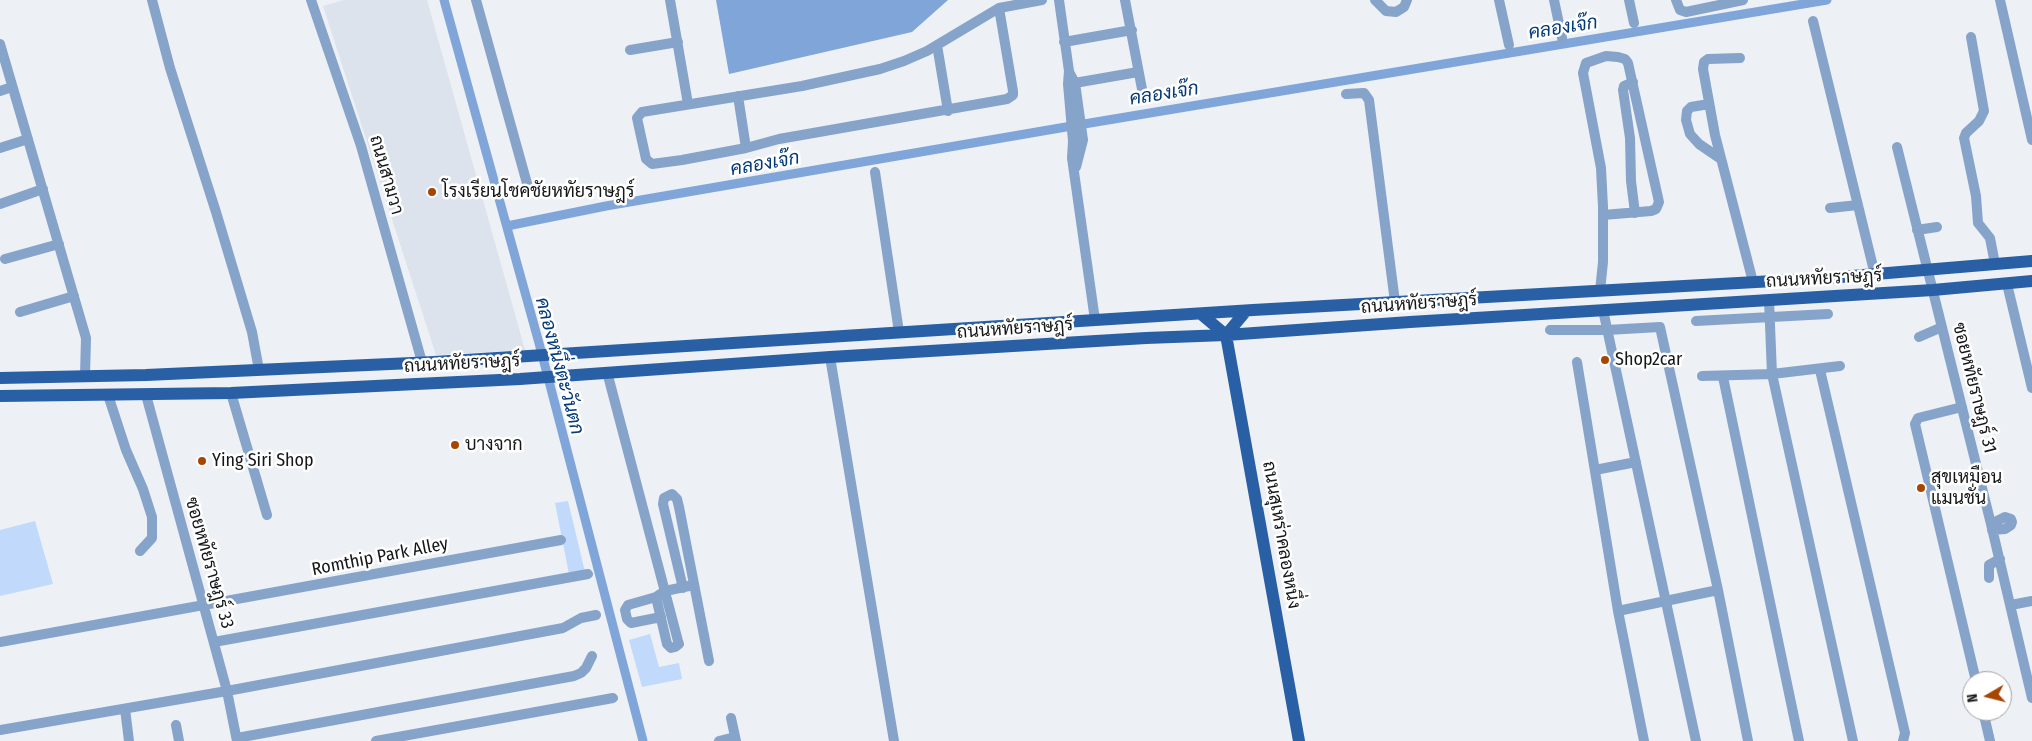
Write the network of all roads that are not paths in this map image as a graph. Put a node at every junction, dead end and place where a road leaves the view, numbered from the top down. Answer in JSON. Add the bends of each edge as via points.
{"nodes":[{"id":1,"x":152,"y":0,"type":"edge"},
{"id":2,"x":311,"y":0,"type":"edge"},
{"id":3,"x":476,"y":0,"type":"edge"},
{"id":4,"x":670,"y":0,"type":"edge"},
{"id":5,"x":1042,"y":0,"type":"edge"},
{"id":6,"x":1059,"y":0,"type":"edge"},
{"id":7,"x":1125,"y":0,"type":"edge"},
{"id":8,"x":1375,"y":0,"type":"edge"},
{"id":9,"x":1407,"y":0,"type":"edge"},
{"id":10,"x":1499,"y":0,"type":"edge"},
{"id":11,"x":1554,"y":0,"type":"edge"},
{"id":12,"x":1630,"y":0,"type":"edge"},
{"id":13,"x":1676,"y":0,"type":"edge"},
{"id":14,"x":1743,"y":0,"type":"edge"},
{"id":15,"x":2000,"y":0,"type":"edge"},
{"id":16,"x":1000,"y":8,"type":"junction"},
{"id":17,"x":1813,"y":21,"type":"dead end"},
{"id":18,"x":1634,"y":23,"type":"dead end"},
{"id":19,"x":1132,"y":30,"type":"junction"},
{"id":20,"x":1971,"y":36,"type":"dead end"},
{"id":21,"x":1562,"y":38,"type":"dead end"},
{"id":22,"x":678,"y":42,"type":"junction"},
{"id":23,"x":1064,"y":42,"type":"junction"},
{"id":24,"x":0,"y":44,"type":"edge"},
{"id":25,"x":937,"y":45,"type":"junction"},
{"id":26,"x":1509,"y":45,"type":"dead end"},
{"id":27,"x":630,"y":50,"type":"dead end"},
{"id":28,"x":1740,"y":58,"type":"dead end"},
{"id":29,"x":1138,"y":72,"type":"junction"},
{"id":30,"x":1633,"y":82,"type":"junction"},
{"id":31,"x":1071,"y":83,"type":"junction"},
{"id":32,"x":12,"y":87,"type":"junction"},
{"id":33,"x":1142,"y":89,"type":"dead end"},
{"id":34,"x":0,"y":91,"type":"edge"},
{"id":35,"x":1346,"y":94,"type":"dead end"},
{"id":36,"x":738,"y":96,"type":"junction"},
{"id":37,"x":688,"y":104,"type":"junction"},
{"id":38,"x":1709,"y":104,"type":"junction"},
{"id":39,"x":948,"y":111,"type":"junction"},
{"id":40,"x":28,"y":140,"type":"junction"},
{"id":41,"x":2032,"y":140,"type":"edge"},
{"id":42,"x":1897,"y":147,"type":"dead end"},
{"id":43,"x":0,"y":148,"type":"edge"},
{"id":44,"x":746,"y":148,"type":"junction"},
{"id":45,"x":1721,"y":159,"type":"junction"},
{"id":46,"x":876,"y":172,"type":"dead end"},
{"id":47,"x":528,"y":187,"type":"dead end"},
{"id":48,"x":42,"y":189,"type":"junction"},
{"id":49,"x":0,"y":204,"type":"edge"},
{"id":50,"x":1858,"y":205,"type":"junction"},
{"id":51,"x":1830,"y":208,"type":"dead end"},
{"id":52,"x":1635,"y":213,"type":"junction"},
{"id":53,"x":1603,"y":215,"type":"junction"},
{"id":54,"x":1937,"y":227,"type":"dead end"},
{"id":55,"x":1917,"y":230,"type":"junction"},
{"id":56,"x":59,"y":244,"type":"junction"},
{"id":57,"x":5,"y":259,"type":"dead end"},
{"id":58,"x":2032,"y":261,"type":"edge"},
{"id":59,"x":1995,"y":264,"type":"junction"},
{"id":60,"x":1928,"y":271,"type":"junction"},
{"id":61,"x":1875,"y":275,"type":"junction"},
{"id":62,"x":2032,"y":281,"type":"edge"},
{"id":63,"x":1753,"y":282,"type":"junction"},
{"id":64,"x":2007,"y":284,"type":"junction"},
{"id":65,"x":1933,"y":290,"type":"junction"},
{"id":66,"x":1600,"y":291,"type":"junction"},
{"id":67,"x":74,"y":296,"type":"junction"},
{"id":68,"x":1770,"y":300,"type":"junction"},
{"id":69,"x":1395,"y":302,"type":"junction"},
{"id":70,"x":1603,"y":310,"type":"junction"},
{"id":71,"x":1246,"y":311,"type":"junction"},
{"id":72,"x":20,"y":312,"type":"dead end"},
{"id":73,"x":1201,"y":314,"type":"junction"},
{"id":74,"x":1828,"y":314,"type":"dead end"},
{"id":75,"x":1770,"y":318,"type":"junction"},
{"id":76,"x":1095,"y":320,"type":"junction"},
{"id":77,"x":1696,"y":321,"type":"dead end"},
{"id":78,"x":1942,"y":327,"type":"junction"},
{"id":79,"x":1550,"y":330,"type":"dead end"},
{"id":80,"x":1607,"y":330,"type":"junction"},
{"id":81,"x":899,"y":332,"type":"junction"},
{"id":82,"x":1226,"y":335,"type":"junction"},
{"id":83,"x":1919,"y":337,"type":"dead end"},
{"id":84,"x":830,"y":357,"type":"junction"},
{"id":85,"x":422,"y":362,"type":"junction"},
{"id":86,"x":1577,"y":362,"type":"dead end"},
{"id":87,"x":1840,"y":366,"type":"dead end"},
{"id":88,"x":259,"y":370,"type":"junction"},
{"id":89,"x":1820,"y":370,"type":"junction"},
{"id":90,"x":607,"y":372,"type":"junction"},
{"id":91,"x":1772,"y":374,"type":"junction"},
{"id":92,"x":146,"y":375,"type":"junction"},
{"id":93,"x":85,"y":376,"type":"junction"},
{"id":94,"x":1702,"y":376,"type":"dead end"},
{"id":95,"x":1723,"y":376,"type":"junction"},
{"id":96,"x":0,"y":378,"type":"edge"},
{"id":97,"x":2032,"y":388,"type":"edge"},
{"id":98,"x":231,"y":393,"type":"junction"},
{"id":99,"x":84,"y":395,"type":"junction"},
{"id":100,"x":108,"y":395,"type":"junction"},
{"id":101,"x":146,"y":395,"type":"junction"},
{"id":102,"x":0,"y":396,"type":"edge"},
{"id":103,"x":1962,"y":407,"type":"junction"},
{"id":104,"x":1636,"y":462,"type":"junction"},
{"id":105,"x":1595,"y":470,"type":"junction"},
{"id":106,"x":267,"y":515,"type":"dead end"},
{"id":107,"x":561,"y":540,"type":"dead end"},
{"id":108,"x":140,"y":551,"type":"dead end"},
{"id":109,"x":2000,"y":559,"type":"junction"},
{"id":110,"x":588,"y":574,"type":"dead end"},
{"id":111,"x":1989,"y":578,"type":"dead end"},
{"id":112,"x":695,"y":585,"type":"junction"},
{"id":113,"x":683,"y":588,"type":"junction"},
{"id":114,"x":1718,"y":590,"type":"junction"},
{"id":115,"x":665,"y":591,"type":"junction"},
{"id":116,"x":656,"y":598,"type":"junction"},
{"id":117,"x":1667,"y":600,"type":"junction"},
{"id":118,"x":2032,"y":601,"type":"edge"},
{"id":119,"x":2010,"y":604,"type":"junction"},
{"id":120,"x":205,"y":606,"type":"junction"},
{"id":121,"x":1618,"y":611,"type":"junction"},
{"id":122,"x":596,"y":615,"type":"dead end"},
{"id":123,"x":660,"y":617,"type":"junction"},
{"id":124,"x":0,"y":642,"type":"edge"},
{"id":125,"x":214,"y":642,"type":"junction"},
{"id":126,"x":592,"y":656,"type":"dead end"},
{"id":127,"x":709,"y":661,"type":"dead end"},
{"id":128,"x":1974,"y":671,"type":"edge"},
{"id":129,"x":227,"y":691,"type":"junction"},
{"id":130,"x":613,"y":698,"type":"dead end"},
{"id":131,"x":2032,"y":698,"type":"edge"},
{"id":132,"x":125,"y":708,"type":"junction"},
{"id":133,"x":731,"y":718,"type":"dead end"},
{"id":134,"x":1985,"y":721,"type":"edge"},
{"id":135,"x":176,"y":725,"type":"dead end"},
{"id":136,"x":0,"y":730,"type":"edge"},
{"id":137,"x":736,"y":739,"type":"edge"},
{"id":138,"x":237,"y":740,"type":"edge"},
{"id":139,"x":129,"y":741,"type":"edge"},
{"id":140,"x":179,"y":741,"type":"edge"},
{"id":141,"x":376,"y":741,"type":"edge"},
{"id":142,"x":719,"y":741,"type":"edge"},
{"id":143,"x":894,"y":741,"type":"edge"},
{"id":144,"x":1299,"y":741,"type":"edge"},
{"id":145,"x":1644,"y":741,"type":"edge"},
{"id":146,"x":1696,"y":741,"type":"edge"},
{"id":147,"x":1748,"y":741,"type":"edge"},
{"id":148,"x":1799,"y":741,"type":"edge"},
{"id":149,"x":1853,"y":741,"type":"edge"},
{"id":150,"x":1903,"y":741,"type":"edge"},
{"id":151,"x":1990,"y":741,"type":"edge"}],
"edges":[{"from":1,"to":88,"type":"street","via":[[252,332]]},
{"from":2,"to":85,"type":"street","name":"ถนนสามวา","via":[[361,146]]},
{"from":3,"to":47,"type":"street"},
{"from":4,"to":22,"type":"street"},
{"from":5,"to":16,"type":"street"},
{"from":6,"to":23,"type":"street"},
{"from":7,"to":19,"type":"street"},
{"from":8,"to":9,"type":"street","via":[[1386,10],[1396,12],[1404,7]]},
{"from":10,"to":26,"type":"street"},
{"from":11,"to":21,"type":"street"},
{"from":12,"to":18,"type":"street"},
{"from":13,"to":14,"type":"street","via":[[1680,10],[1686,12]]},
{"from":15,"to":41,"type":"street"},
{"from":16,"to":25,"type":"street"},
{"from":16,"to":39,"type":"street","via":[[1013,95]]},
{"from":17,"to":50,"type":"street"},
{"from":19,"to":23,"type":"street"},
{"from":19,"to":29,"type":"street"},
{"from":20,"to":59,"type":"street","via":[[1984,111],[1964,138],[1978,223],[1990,238]]},
{"from":22,"to":27,"type":"street"},
{"from":22,"to":37,"type":"street"},
{"from":23,"to":31,"type":"street"},
{"from":24,"to":32,"type":"street"},
{"from":25,"to":36,"type":"street","via":[[880,69]]},
{"from":25,"to":39,"type":"street"},
{"from":28,"to":38,"type":"street","via":[[1714,57],[1704,62]]},
{"from":29,"to":31,"type":"street"},
{"from":29,"to":33,"type":"street"},
{"from":30,"to":52,"type":"street","via":[[1623,90]]},
{"from":30,"to":52,"type":"street","via":[[1659,202],[1656,209]]},
{"from":30,"to":53,"type":"street","via":[[1625,59],[1606,56],[1586,63],[1584,67],[1601,168]]},
{"from":31,"to":76,"type":"street","via":[[1078,141],[1072,158]]},
{"from":32,"to":34,"type":"street"},
{"from":32,"to":40,"type":"street"},
{"from":35,"to":69,"type":"street","via":[[1364,93],[1369,100]]},
{"from":36,"to":37,"type":"street"},
{"from":36,"to":44,"type":"street"},
{"from":37,"to":44,"type":"street","via":[[638,115],[643,151],[648,162],[682,160]]},
{"from":38,"to":45,"type":"street"},
{"from":38,"to":45,"type":"street","via":[[1691,107],[1687,110],[1686,120],[1690,134]]},
{"from":39,"to":44,"type":"street","via":[[779,139]]},
{"from":40,"to":43,"type":"street"},
{"from":40,"to":48,"type":"street"},
{"from":42,"to":55,"type":"street","name":"ซอยหทัยราษฎร์ 31"},
{"from":45,"to":63,"type":"street"},
{"from":46,"to":81,"type":"street"},
{"from":48,"to":49,"type":"street"},
{"from":48,"to":56,"type":"street"},
{"from":50,"to":51,"type":"street"},
{"from":50,"to":61,"type":"street"},
{"from":52,"to":53,"type":"street"},
{"from":53,"to":66,"type":"street"},
{"from":54,"to":55,"type":"street"},
{"from":55,"to":60,"type":"street","name":"ซอยหทัยราษฎร์ 31"},
{"from":56,"to":57,"type":"street"},
{"from":56,"to":67,"type":"street"},
{"from":58,"to":59,"type":"main road","name":"ถนนหทัยราษฎร์"},
{"from":59,"to":60,"type":"main road","name":"ถนนหทัยราษฎร์"},
{"from":60,"to":61,"type":"main road","name":"ถนนหทัยราษฎร์"},
{"from":60,"to":65,"type":"street","name":"ซอยหทัยราษฎร์ 31"},
{"from":61,"to":63,"type":"main road","name":"ถนนหทัยราษฎร์"},
{"from":62,"to":64,"type":"main road","name":"ถนนหทัยราษฎร์"},
{"from":63,"to":66,"type":"main road","name":"ถนนหทัยราษฎร์"},
{"from":64,"to":65,"type":"main road","name":"ถนนหทัยราษฎร์"},
{"from":64,"to":97,"type":"street"},
{"from":65,"to":68,"type":"main road","name":"ถนนหทัยราษฎร์"},
{"from":65,"to":78,"type":"street","name":"ซอยหทัยราษฎร์ 31"},
{"from":66,"to":69,"type":"main road","name":"ถนนหทัยราษฎร์"},
{"from":67,"to":72,"type":"street"},
{"from":67,"to":93,"type":"street","via":[[86,338]]},
{"from":68,"to":70,"type":"main road","name":"ถนนหทัยราษฎร์"},
{"from":68,"to":75,"type":"street"},
{"from":69,"to":71,"type":"main road","name":"ถนนหทัยราษฎร์"},
{"from":70,"to":80,"type":"street"},
{"from":70,"to":82,"type":"main road","name":"ถนนหทัยราษฎร์"},
{"from":71,"to":73,"type":"main road","name":"ถนนหทัยราษฎร์"},
{"from":71,"to":82,"type":"main road"},
{"from":73,"to":76,"type":"main road","name":"ถนนหทัยราษฎร์"},
{"from":73,"to":82,"type":"main road"},
{"from":74,"to":75,"type":"street"},
{"from":75,"to":77,"type":"street"},
{"from":75,"to":91,"type":"street"},
{"from":76,"to":81,"type":"main road","name":"ถนนหทัยราษฎร์"},
{"from":78,"to":83,"type":"street"},
{"from":78,"to":103,"type":"street","name":"ซอยหทัยราษฎร์ 31"},
{"from":79,"to":80,"type":"street"},
{"from":80,"to":104,"type":"street"},
{"from":80,"to":114,"type":"street","via":[[1660,327]]},
{"from":81,"to":85,"type":"main road","name":"ถนนหทัยราษฎร์"},
{"from":82,"to":84,"type":"main road","name":"ถนนหทัยราษฎร์"},
{"from":82,"to":144,"type":"main road","name":"ถนนสุเหร่าคลองหนึ่ง"},
{"from":84,"to":90,"type":"main road","name":"ถนนหทัยราษฎร์"},
{"from":84,"to":143,"type":"street"},
{"from":85,"to":88,"type":"main road","name":"ถนนหทัยราษฎร์"},
{"from":86,"to":105,"type":"street"},
{"from":87,"to":89,"type":"street"},
{"from":88,"to":92,"type":"main road","name":"ถนนหทัยราษฎร์"},
{"from":89,"to":91,"type":"street"},
{"from":89,"to":150,"type":"street","via":[[1905,733]]},
{"from":90,"to":98,"type":"main road","name":"ถนนหทัยราษฎร์"},
{"from":90,"to":115,"type":"street"},
{"from":91,"to":95,"type":"street"},
{"from":91,"to":149,"type":"street"},
{"from":92,"to":93,"type":"main road","name":"ถนนหทัยราษฎร์"},
{"from":92,"to":101,"type":"main road"},
{"from":93,"to":96,"type":"main road","name":"ถนนหทัยราษฎร์"},
{"from":93,"to":99,"type":"main road"},
{"from":94,"to":95,"type":"street"},
{"from":95,"to":148,"type":"street"},
{"from":98,"to":101,"type":"main road","name":"ถนนหทัยราษฎร์"},
{"from":98,"to":106,"type":"street"},
{"from":99,"to":100,"type":"main road","name":"ถนนหทัยราษฎร์"},
{"from":99,"to":102,"type":"main road","name":"ถนนหทัยราษฎร์"},
{"from":100,"to":101,"type":"main road","name":"ถนนหทัยราษฎร์"},
{"from":100,"to":108,"type":"street","via":[[152,517],[152,538]]},
{"from":101,"to":120,"type":"street","name":"ซอยหทัยราษฎร์ 33"},
{"from":103,"to":109,"type":"street","name":"ซอยหทัยราษฎร์ 31"},
{"from":103,"to":128,"type":"street","via":[[1918,418],[1915,424]]},
{"from":104,"to":105,"type":"street"},
{"from":104,"to":117,"type":"street"},
{"from":105,"to":121,"type":"street"},
{"from":107,"to":120,"type":"street","name":"Romthip Park Alley"},
{"from":109,"to":111,"type":"street","via":[[1989,565]]},
{"from":109,"to":119,"type":"street","name":"ซอยหทัยราษฎร์ 31"},
{"from":110,"to":125,"type":"street"},
{"from":112,"to":113,"type":"street"},
{"from":112,"to":113,"type":"street","via":[[677,499],[672,494],[664,498],[663,504]]},
{"from":112,"to":127,"type":"street"},
{"from":113,"to":115,"type":"street"},
{"from":114,"to":117,"type":"street"},
{"from":114,"to":147,"type":"street"},
{"from":115,"to":116,"type":"street"},
{"from":115,"to":123,"type":"street","via":[[678,646],[671,648],[667,644]]},
{"from":116,"to":123,"type":"street"},
{"from":116,"to":123,"type":"street","via":[[626,607],[627,619],[634,623]]},
{"from":117,"to":121,"type":"street"},
{"from":117,"to":146,"type":"street"},
{"from":118,"to":119,"type":"street"},
{"from":119,"to":131,"type":"street","name":"ซอยหทัยราษฎร์ 31"},
{"from":120,"to":124,"type":"street","name":"Romthip Park Alley"},
{"from":120,"to":125,"type":"street","name":"ซอยหทัยราษฎร์ 33"},
{"from":121,"to":145,"type":"street"},
{"from":122,"to":129,"type":"street","via":[[581,618],[563,628]]},
{"from":125,"to":129,"type":"street","name":"ซอยหทัยราษฎร์ 33"},
{"from":126,"to":138,"type":"street","via":[[586,668],[574,676]]},
{"from":129,"to":132,"type":"street"},
{"from":129,"to":138,"type":"street","name":"ซอยหทัยราษฎร์ 33"},
{"from":130,"to":141,"type":"street"},
{"from":132,"to":136,"type":"street"},
{"from":132,"to":139,"type":"street"},
{"from":133,"to":137,"type":"street"},
{"from":134,"to":151,"type":"street"},
{"from":135,"to":140,"type":"street"},
{"from":137,"to":142,"type":"street"}]}
